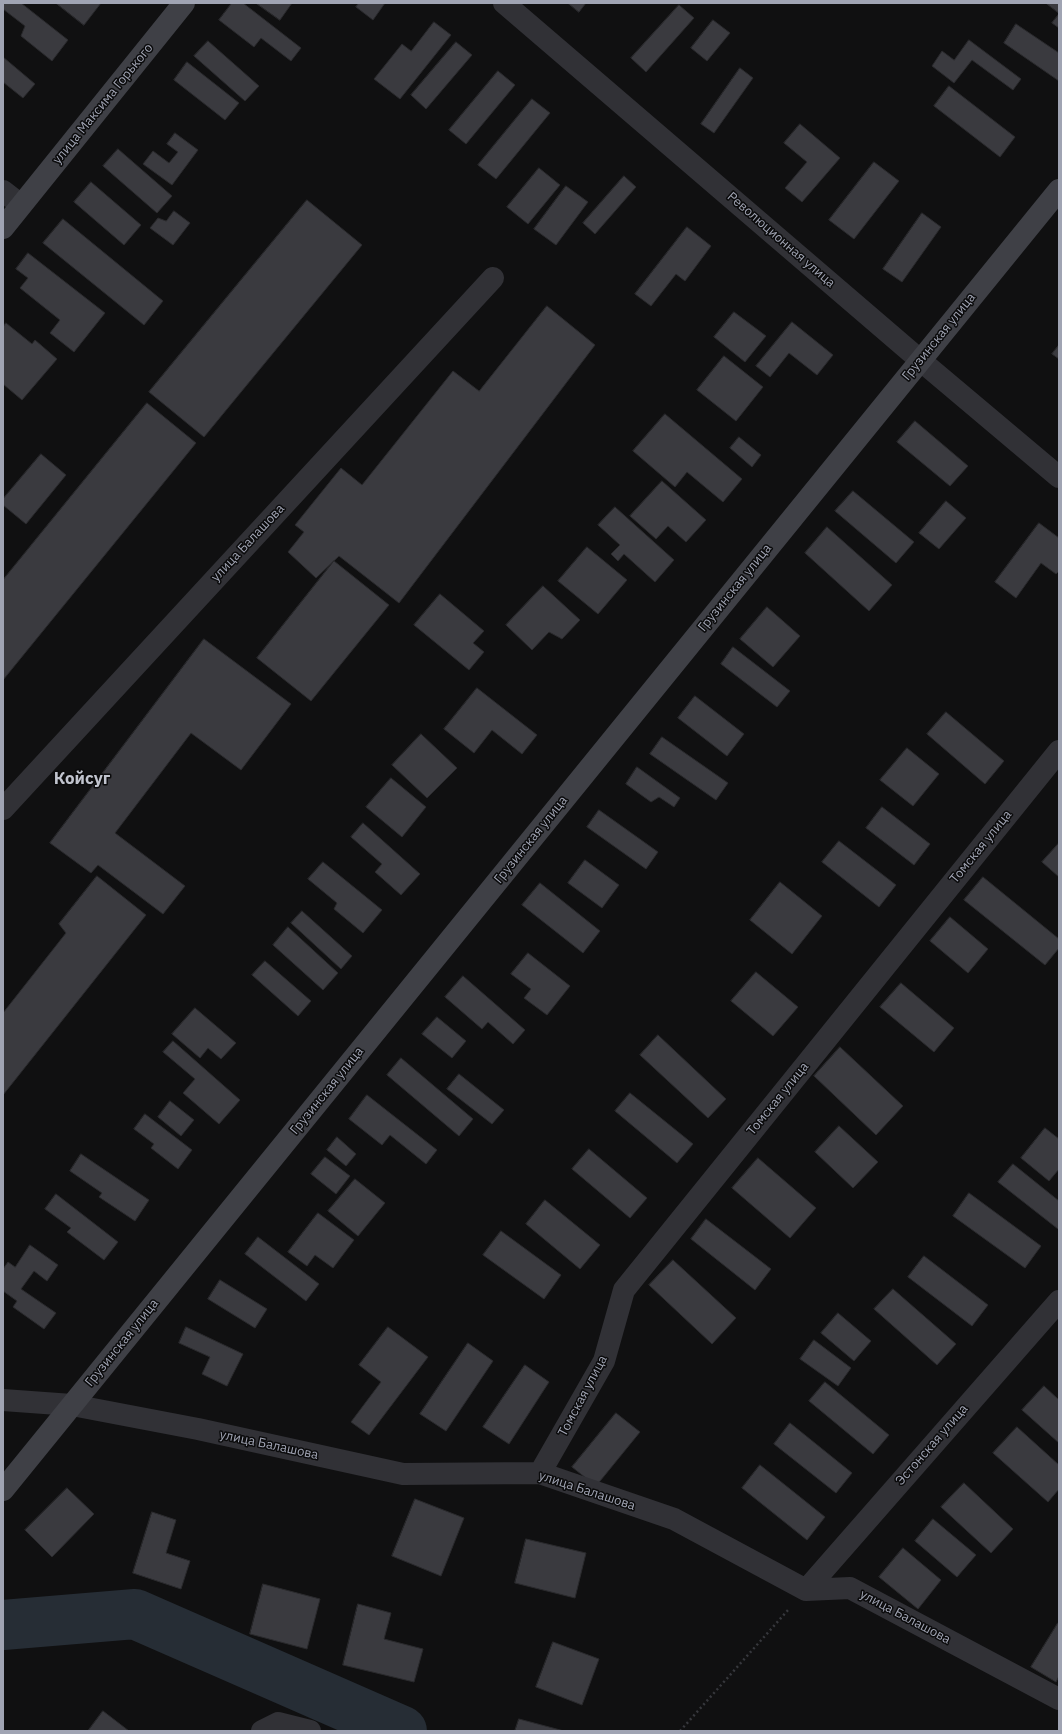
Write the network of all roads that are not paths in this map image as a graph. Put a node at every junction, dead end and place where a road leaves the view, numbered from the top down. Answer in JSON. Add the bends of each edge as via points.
{"nodes":[{"id":1,"x":184,"y":3,"type":"edge"},
{"id":2,"x":504,"y":3,"type":"edge"},
{"id":3,"x":1059,"y":190,"type":"edge"},
{"id":4,"x":3,"y":191,"type":"edge"},
{"id":5,"x":22,"y":205,"type":"junction"},
{"id":6,"x":3,"y":228,"type":"edge"},
{"id":7,"x":493,"y":278,"type":"dead end"},
{"id":8,"x":920,"y":360,"type":"junction"},
{"id":9,"x":1059,"y":476,"type":"edge"},
{"id":10,"x":1059,"y":751,"type":"edge"},
{"id":11,"x":3,"y":809,"type":"edge"},
{"id":12,"x":1059,"y":1301,"type":"edge"},
{"id":13,"x":3,"y":1400,"type":"edge"},
{"id":14,"x":72,"y":1405,"type":"junction"},
{"id":15,"x":540,"y":1473,"type":"junction"},
{"id":16,"x":3,"y":1490,"type":"edge"},
{"id":17,"x":806,"y":1590,"type":"junction"},
{"id":18,"x":1059,"y":1699,"type":"edge"},
{"id":19,"x":270,"y":1727,"type":"edge"},
{"id":20,"x":310,"y":1731,"type":"edge"}],
"edges":[{"from":1,"to":5,"type":"main road","name":"улица Максима Горького"},
{"from":2,"to":8,"type":"street","name":"Революционная улица"},
{"from":3,"to":8,"type":"main road","name":"Грузинская улица"},
{"from":4,"to":5,"type":"street"},
{"from":5,"to":6,"type":"main road","name":"улица Максима Горького"},
{"from":7,"to":11,"type":"street","name":"улица Балашова"},
{"from":8,"to":9,"type":"street","name":"Революционная улица"},
{"from":8,"to":14,"type":"main road","name":"Грузинская улица"},
{"from":10,"to":15,"type":"street","name":"Томская улица","via":[[624,1290],[604,1361]]},
{"from":12,"to":17,"type":"street","name":"Эстонская улица"},
{"from":13,"to":14,"type":"street","name":"улица Балашова"},
{"from":14,"to":15,"type":"street","name":"улица Балашова","via":[[198,1429],[403,1474]]},
{"from":14,"to":16,"type":"main road","name":"Грузинская улица"},
{"from":15,"to":17,"type":"street","name":"улица Балашова","via":[[674,1519]]},
{"from":17,"to":18,"type":"street","name":"улица Балашова","via":[[850,1588]]},
{"from":19,"to":20,"type":"street"}]}
